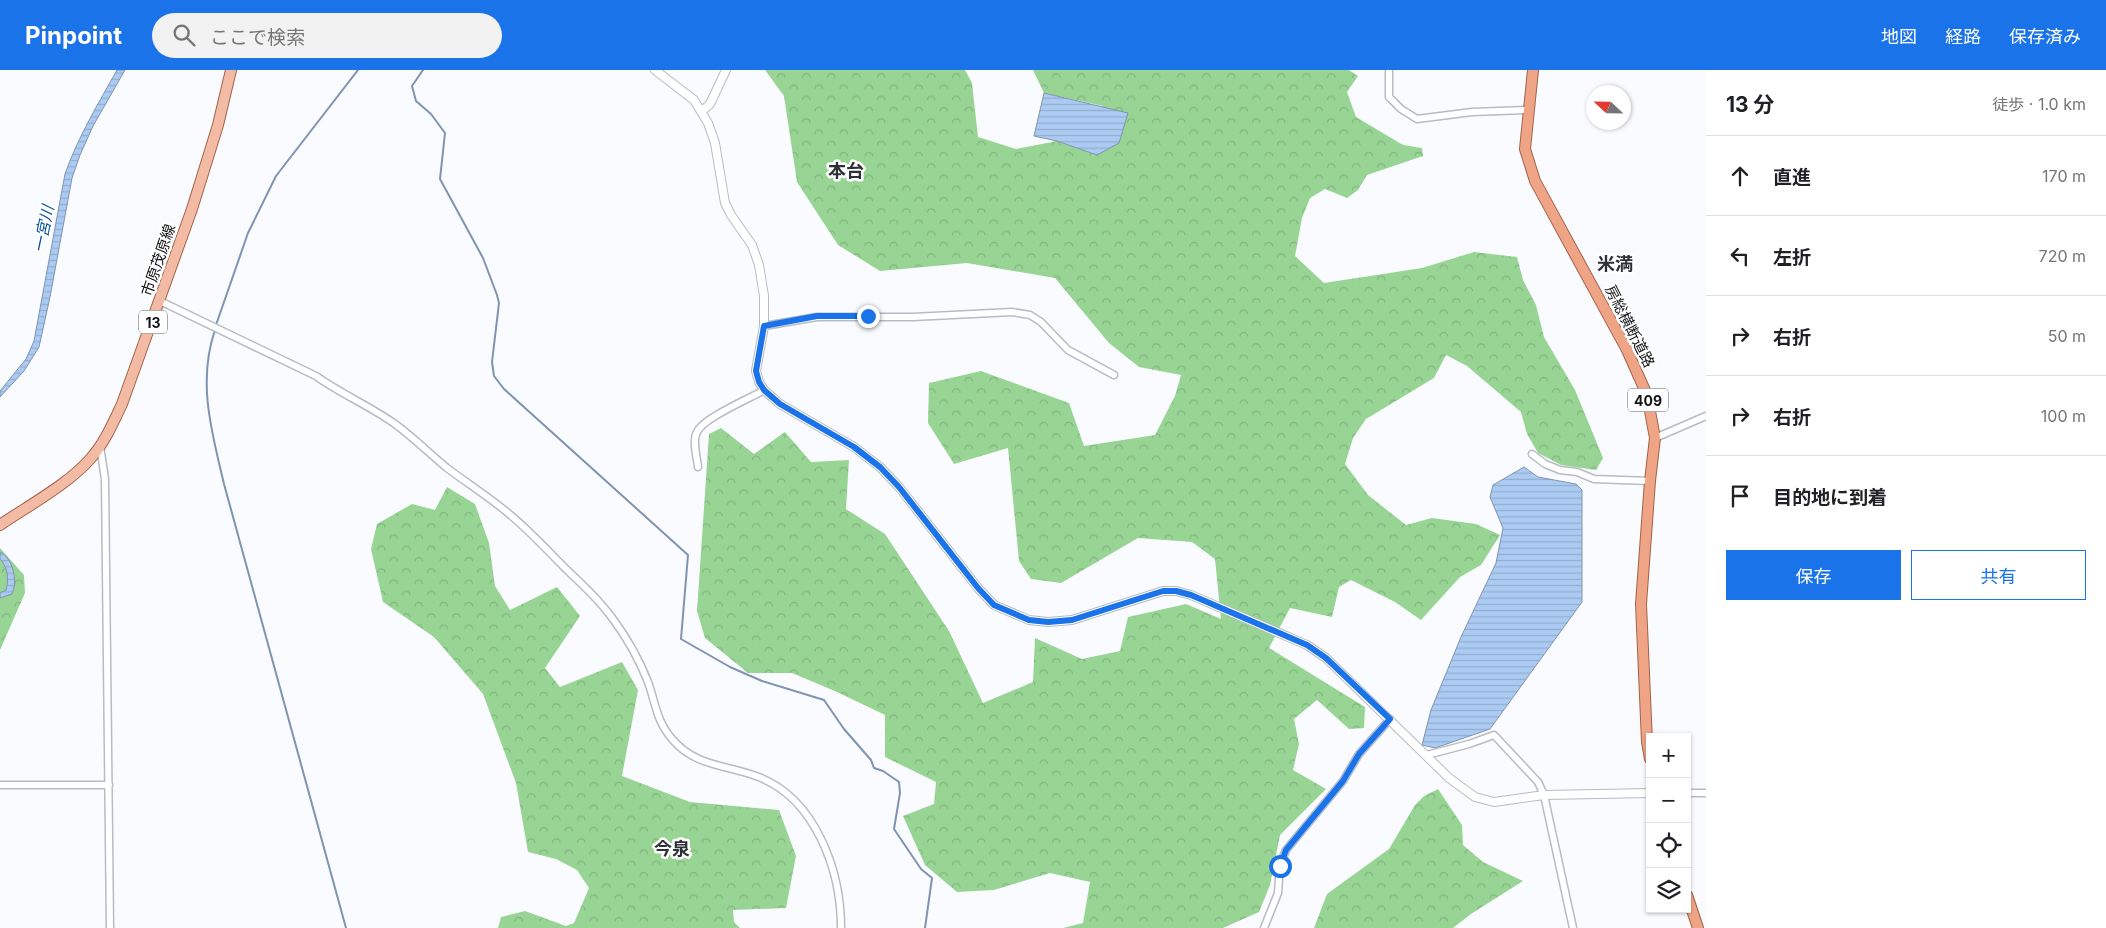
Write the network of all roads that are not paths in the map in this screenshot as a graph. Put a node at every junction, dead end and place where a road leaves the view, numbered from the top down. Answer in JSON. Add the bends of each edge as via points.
{"nodes":[{"id":1,"x":231,"y":70,"type":"edge"},
{"id":2,"x":655,"y":70,"type":"edge"},
{"id":3,"x":726,"y":70,"type":"edge"},
{"id":4,"x":1390,"y":70,"type":"edge"},
{"id":5,"x":1533,"y":70,"type":"edge"},
{"id":6,"x":1528,"y":110,"type":"junction"},
{"id":7,"x":702,"y":111,"type":"junction"},
{"id":8,"x":160,"y":301,"type":"junction"},
{"id":9,"x":764,"y":326,"type":"junction"},
{"id":10,"x":1114,"y":375,"type":"dead end"},
{"id":11,"x":764,"y":390,"type":"junction"},
{"id":12,"x":1706,"y":416,"type":"edge"},
{"id":13,"x":1655,"y":438,"type":"junction"},
{"id":14,"x":100,"y":446,"type":"junction"},
{"id":15,"x":1532,"y":454,"type":"dead end"},
{"id":16,"x":698,"y":467,"type":"dead end"},
{"id":17,"x":1650,"y":481,"type":"junction"},
{"id":18,"x":0,"y":525,"type":"edge"},
{"id":19,"x":1390,"y":719,"type":"junction"},
{"id":20,"x":1647,"y":733,"type":"edge"},
{"id":21,"x":1427,"y":755,"type":"junction"},
{"id":22,"x":0,"y":785,"type":"edge"},
{"id":23,"x":109,"y":785,"type":"junction"},
{"id":24,"x":1646,"y":793,"type":"edge"},
{"id":25,"x":1691,"y":793,"type":"edge"},
{"id":26,"x":1706,"y":793,"type":"edge"},
{"id":27,"x":1544,"y":795,"type":"junction"},
{"id":28,"x":1691,"y":907,"type":"edge"},
{"id":29,"x":110,"y":928,"type":"edge"},
{"id":30,"x":841,"y":928,"type":"edge"},
{"id":31,"x":1264,"y":928,"type":"edge"},
{"id":32,"x":1573,"y":928,"type":"edge"},
{"id":33,"x":1698,"y":928,"type":"edge"}],
"edges":[{"from":1,"to":8,"type":"main road","name":"市原茂原線","number":"13","via":[[218,125]]},
{"from":2,"to":7,"type":"street","via":[[694,100]]},
{"from":3,"to":7,"type":"street","via":[[710,104]]},
{"from":4,"to":6,"type":"street","via":[[1390,97],[1400,109],[1417,119],[1472,112]]},
{"from":5,"to":6,"type":"highway","name":"房総横断道路","number":"409"},
{"from":6,"to":13,"type":"highway","name":"房総横断道路","number":"409","via":[[1525,149],[1535,181],[1627,350],[1648,395]]},
{"from":7,"to":9,"type":"street","via":[[712,129],[725,203],[752,245],[759,265]]},
{"from":8,"to":14,"type":"main road","name":"市原茂原線","number":"13","via":[[122,404]]},
{"from":8,"to":30,"type":"street","via":[[316,376],[395,424],[530,533],[614,620],[639,659],[658,718],[672,739],[698,760],[758,776],[795,801],[804,812],[830,862]]},
{"from":9,"to":10,"type":"street","via":[[817,316],[914,317],[1012,312],[1030,315],[1068,350]]},
{"from":9,"to":11,"type":"street","via":[[756,371]]},
{"from":11,"to":16,"type":"street","via":[[704,422],[696,432]]},
{"from":11,"to":19,"type":"street","via":[[780,404],[854,447],[880,467],[994,605],[1029,620],[1048,622],[1072,620],[1163,591],[1191,595],[1307,645],[1326,658]]},
{"from":12,"to":13,"type":"street"},
{"from":13,"to":17,"type":"highway","name":"房総横断道路","number":"409"},
{"from":14,"to":18,"type":"main road","name":"市原茂原線","number":"13","via":[[77,472]]},
{"from":14,"to":23,"type":"street","via":[[105,479]]},
{"from":15,"to":17,"type":"street","via":[[1545,464],[1594,479]]},
{"from":17,"to":20,"type":"highway","name":"房総横断道路","number":"409","via":[[1641,604]]},
{"from":19,"to":21,"type":"street"},
{"from":19,"to":31,"type":"street","via":[[1359,754],[1343,781],[1286,850],[1280,866],[1278,894]]},
{"from":21,"to":27,"type":"street","via":[[1449,778],[1475,797],[1494,802]]},
{"from":21,"to":27,"type":"street","via":[[1494,735],[1538,782]]},
{"from":22,"to":23,"type":"street"},
{"from":23,"to":29,"type":"street"},
{"from":24,"to":27,"type":"street"},
{"from":25,"to":26,"type":"street"},
{"from":27,"to":32,"type":"street"},
{"from":28,"to":33,"type":"highway"}]}
